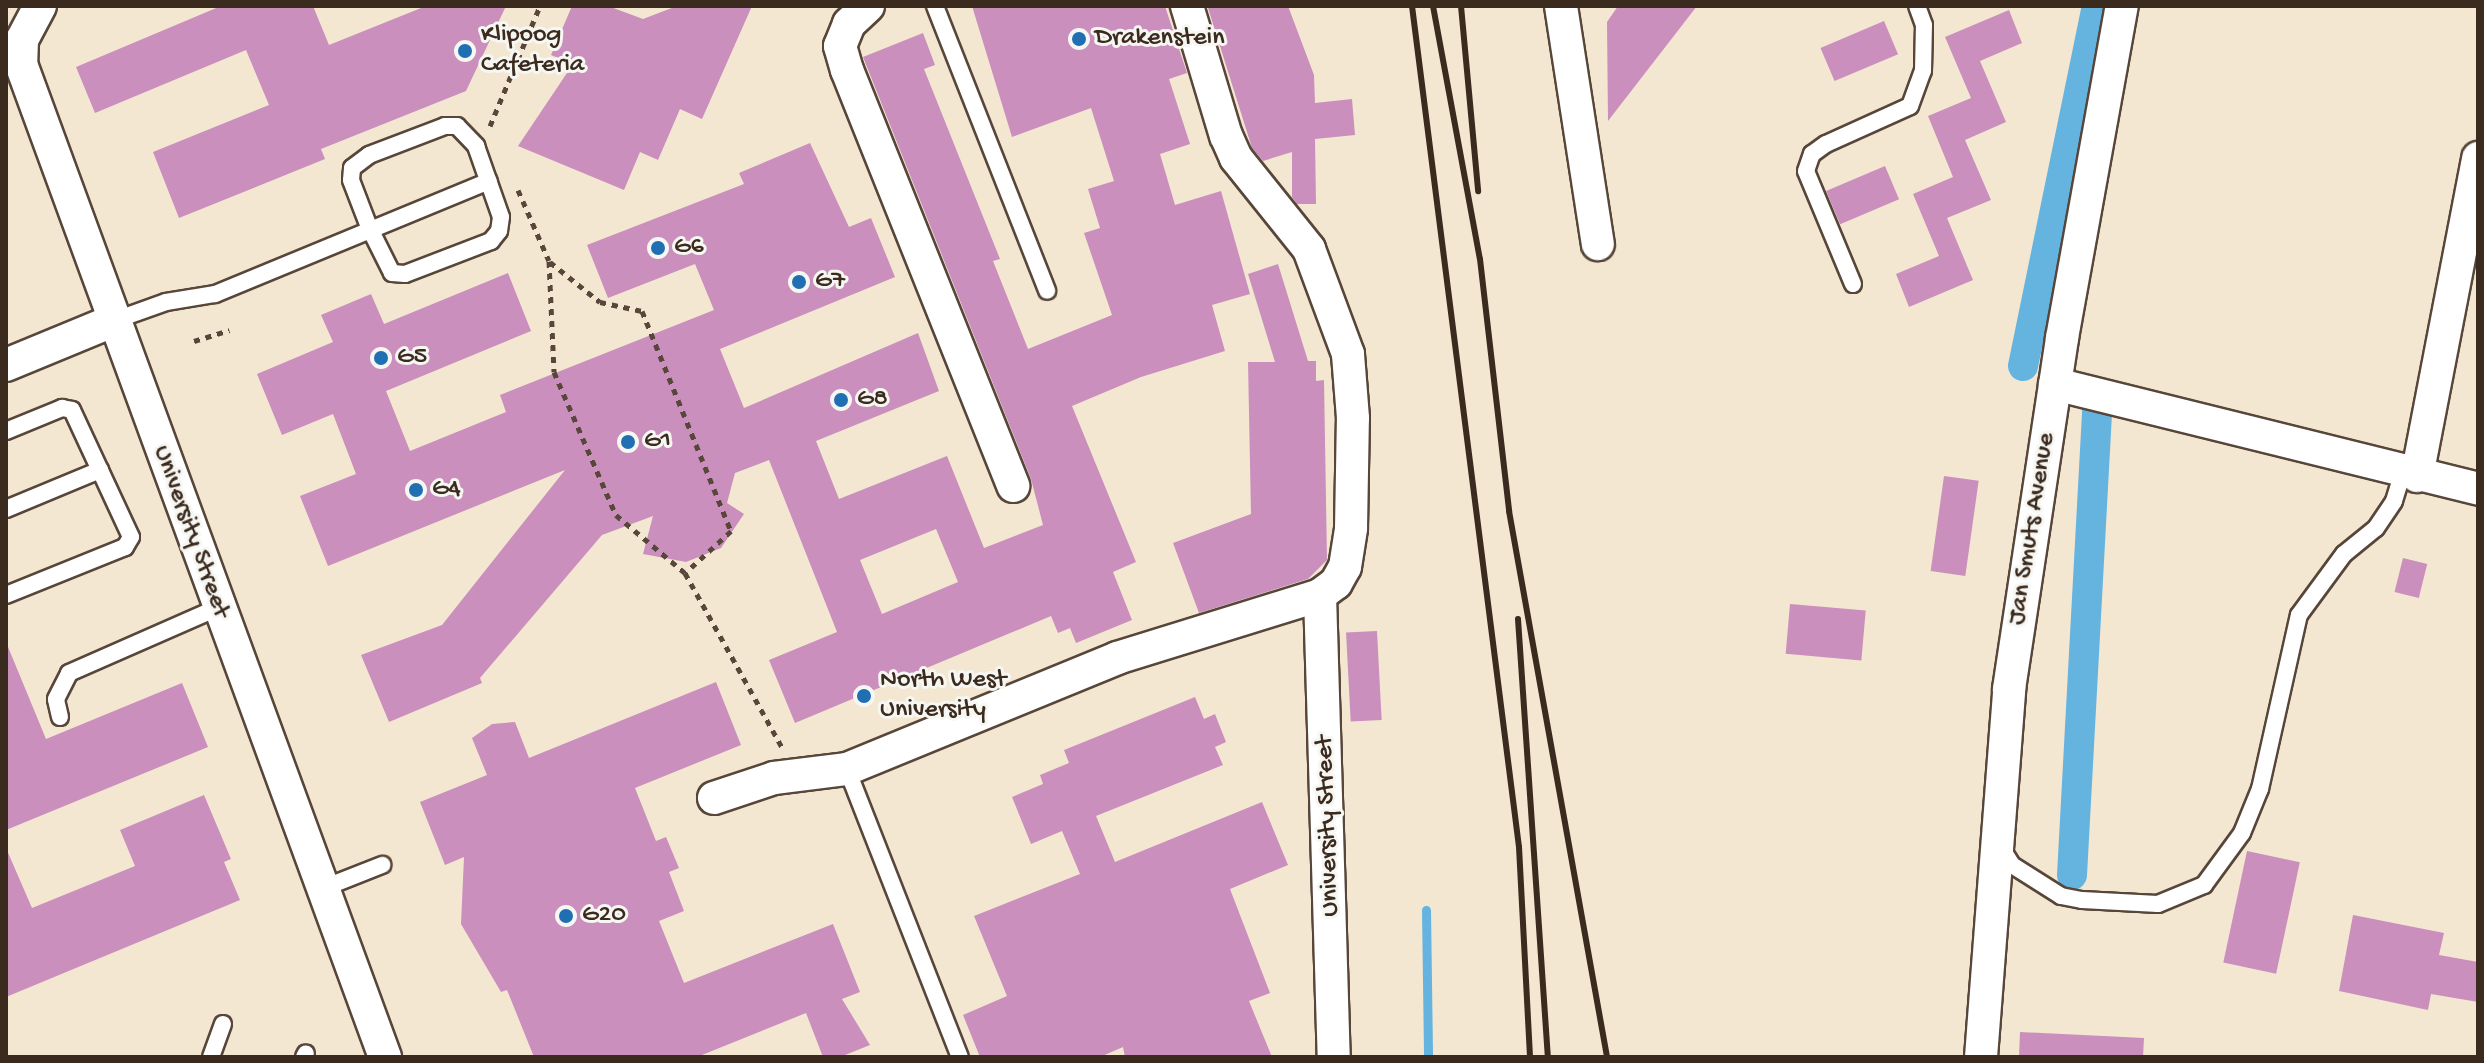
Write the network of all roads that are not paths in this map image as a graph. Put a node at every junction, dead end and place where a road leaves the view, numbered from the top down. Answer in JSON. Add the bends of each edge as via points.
{"nodes":[{"id":1,"x":40,"y":6,"type":"edge"},
{"id":2,"x":868,"y":6,"type":"edge"},
{"id":3,"x":935,"y":6,"type":"edge"},
{"id":4,"x":1187,"y":6,"type":"edge"},
{"id":5,"x":1561,"y":6,"type":"edge"},
{"id":6,"x":1917,"y":6,"type":"edge"},
{"id":7,"x":2122,"y":6,"type":"edge"},
{"id":8,"x":2478,"y":158,"type":"edge"},
{"id":9,"x":489,"y":181,"type":"junction"},
{"id":10,"x":369,"y":227,"type":"junction"},
{"id":11,"x":1598,"y":244,"type":"dead end"},
{"id":12,"x":1853,"y":284,"type":"dead end"},
{"id":13,"x":1047,"y":291,"type":"dead end"},
{"id":14,"x":113,"y":321,"type":"junction"},
{"id":15,"x":6,"y":365,"type":"edge"},
{"id":16,"x":2055,"y":384,"type":"junction"},
{"id":17,"x":6,"y":431,"type":"edge"},
{"id":18,"x":100,"y":470,"type":"junction"},
{"id":19,"x":2410,"y":474,"type":"junction"},
{"id":20,"x":1013,"y":486,"type":"dead end"},
{"id":21,"x":2478,"y":489,"type":"edge"},
{"id":22,"x":6,"y":509,"type":"edge"},
{"id":23,"x":6,"y":595,"type":"edge"},
{"id":24,"x":1320,"y":595,"type":"junction"},
{"id":25,"x":217,"y":608,"type":"junction"},
{"id":26,"x":60,"y":717,"type":"dead end"},
{"id":27,"x":847,"y":769,"type":"junction"},
{"id":28,"x":714,"y":798,"type":"dead end"},
{"id":29,"x":1997,"y":840,"type":"junction"},
{"id":30,"x":382,"y":865,"type":"dead end"},
{"id":31,"x":321,"y":889,"type":"junction"},
{"id":32,"x":223,"y":1024,"type":"dead end"},
{"id":33,"x":211,"y":1057,"type":"edge"},
{"id":34,"x":385,"y":1057,"type":"edge"},
{"id":35,"x":960,"y":1057,"type":"edge"},
{"id":36,"x":1334,"y":1057,"type":"edge"},
{"id":37,"x":1981,"y":1057,"type":"edge"}],
"edges":[{"from":1,"to":14,"type":"street","name":"University Street","via":[[22,40],[21,64]]},
{"from":2,"to":20,"type":"street","via":[[849,24],[840,46],[847,70]]},
{"from":3,"to":13,"type":"lane"},
{"from":4,"to":24,"type":"street","via":[[1236,158],[1309,249],[1348,354],[1353,418],[1350,548],[1336,583]]},
{"from":5,"to":11,"type":"street"},
{"from":6,"to":12,"type":"lane","via":[[1924,25],[1923,71],[1910,106],[1826,144],[1812,154],[1806,171]]},
{"from":7,"to":16,"type":"street","name":"Jan Smuts Avenue"},
{"from":8,"to":19,"type":"street"},
{"from":9,"to":10,"type":"lane"},
{"from":9,"to":10,"type":"lane","via":[[501,217],[491,241],[405,274],[392,273]]},
{"from":9,"to":10,"type":"lane","via":[[476,146],[457,126],[369,155],[352,168],[351,180]]},
{"from":10,"to":14,"type":"lane","via":[[215,294],[166,302]]},
{"from":14,"to":15,"type":"street"},
{"from":14,"to":25,"type":"street","name":"University Street"},
{"from":16,"to":19,"type":"street"},
{"from":16,"to":29,"type":"street","name":"Jan Smuts Avenue","via":[[2009,689]]},
{"from":17,"to":18,"type":"lane","via":[[68,408],[77,415]]},
{"from":18,"to":22,"type":"lane"},
{"from":18,"to":23,"type":"lane","via":[[130,542]]},
{"from":19,"to":21,"type":"street"},
{"from":19,"to":29,"type":"lane","via":[[2376,528],[2344,554],[2299,615],[2260,789],[2242,833],[2204,885],[2158,904],[2061,896],[2012,865]]},
{"from":24,"to":27,"type":"street","via":[[1117,658]]},
{"from":24,"to":36,"type":"street","name":"University Street"},
{"from":25,"to":26,"type":"lane","via":[[69,673],[56,699]]},
{"from":25,"to":31,"type":"street","name":"University Street"},
{"from":27,"to":28,"type":"street","via":[[798,775]]},
{"from":27,"to":35,"type":"lane"},
{"from":29,"to":37,"type":"street","name":"Jan Smuts Avenue"},
{"from":30,"to":31,"type":"lane"},
{"from":31,"to":34,"type":"street","name":"University Street"},
{"from":32,"to":33,"type":"lane"}]}
